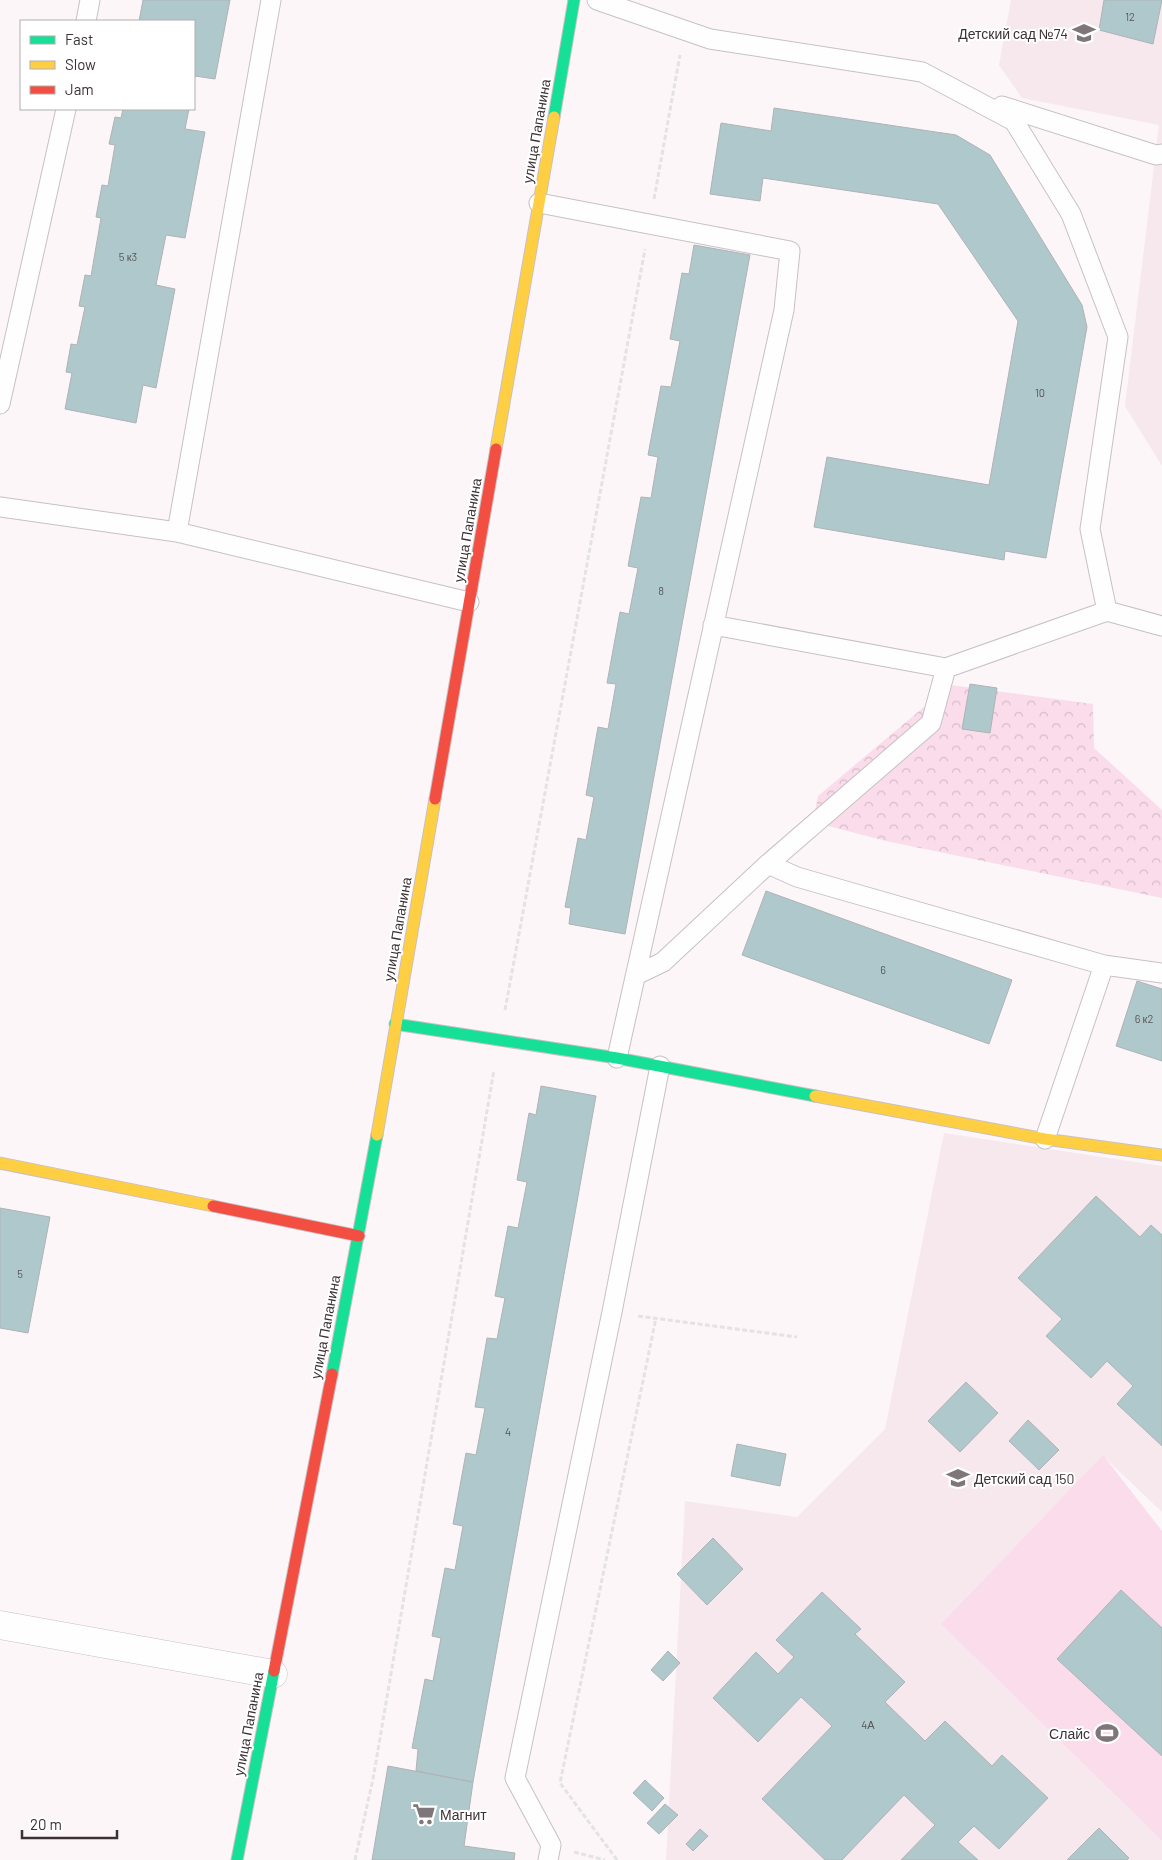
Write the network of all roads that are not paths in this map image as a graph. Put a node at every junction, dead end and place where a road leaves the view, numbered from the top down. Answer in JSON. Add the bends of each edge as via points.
{"nodes":[{"id":1,"x":90,"y":0,"type":"edge"},
{"id":2,"x":271,"y":0,"type":"edge"},
{"id":3,"x":574,"y":0,"type":"edge"},
{"id":4,"x":597,"y":0,"type":"edge"},
{"id":5,"x":86,"y":20,"type":"edge"},
{"id":6,"x":963,"y":94,"type":"junction"},
{"id":7,"x":66,"y":110,"type":"edge"},
{"id":8,"x":1162,"y":154,"type":"edge"},
{"id":9,"x":539,"y":203,"type":"junction"},
{"id":10,"x":0,"y":404,"type":"edge"},
{"id":11,"x":0,"y":507,"type":"edge"},
{"id":12,"x":177,"y":532,"type":"junction"},
{"id":13,"x":469,"y":602,"type":"junction"},
{"id":14,"x":1107,"y":611,"type":"junction"},
{"id":15,"x":713,"y":625,"type":"junction"},
{"id":16,"x":1162,"y":626,"type":"edge"},
{"id":17,"x":946,"y":668,"type":"junction"},
{"id":18,"x":768,"y":864,"type":"junction"},
{"id":19,"x":1104,"y":965,"type":"junction"},
{"id":20,"x":1162,"y":973,"type":"edge"},
{"id":21,"x":636,"y":975,"type":"junction"},
{"id":22,"x":396,"y":1024,"type":"junction"},
{"id":23,"x":617,"y":1058,"type":"junction"},
{"id":24,"x":660,"y":1066,"type":"junction"},
{"id":25,"x":1045,"y":1139,"type":"junction"},
{"id":26,"x":1162,"y":1155,"type":"edge"},
{"id":27,"x":0,"y":1163,"type":"edge"},
{"id":28,"x":359,"y":1236,"type":"junction"},
{"id":29,"x":0,"y":1625,"type":"edge"},
{"id":30,"x":273,"y":1674,"type":"junction"},
{"id":31,"x":237,"y":1860,"type":"edge"},
{"id":32,"x":548,"y":1860,"type":"edge"}],
"edges":[{"from":1,"to":5,"type":"lane"},
{"from":2,"to":12,"type":"lane"},
{"from":3,"to":9,"type":"street","name":"улица Папанина"},
{"from":4,"to":6,"type":"lane","via":[[710,39],[922,72]]},
{"from":6,"to":8,"type":"lane","via":[[1156,155]]},
{"from":6,"to":14,"type":"lane","via":[[1014,121],[1072,214],[1118,337],[1090,529]]},
{"from":7,"to":10,"type":"lane"},
{"from":9,"to":13,"type":"street","name":"улица Папанина"},
{"from":9,"to":15,"type":"lane","via":[[790,251],[784,310]]},
{"from":11,"to":12,"type":"lane"},
{"from":12,"to":13,"type":"lane"},
{"from":13,"to":22,"type":"street","name":"улица Папанина"},
{"from":14,"to":16,"type":"lane"},
{"from":14,"to":17,"type":"lane"},
{"from":15,"to":17,"type":"lane"},
{"from":15,"to":21,"type":"lane"},
{"from":17,"to":18,"type":"lane","via":[[931,723]]},
{"from":18,"to":19,"type":"lane","via":[[797,877]]},
{"from":18,"to":21,"type":"lane","via":[[663,962]]},
{"from":19,"to":20,"type":"lane"},
{"from":19,"to":25,"type":"lane"},
{"from":21,"to":23,"type":"lane"},
{"from":22,"to":23,"type":"street"},
{"from":22,"to":28,"type":"street","name":"улица Папанина"},
{"from":23,"to":24,"type":"street"},
{"from":24,"to":25,"type":"street"},
{"from":24,"to":32,"type":"lane","via":[[515,1778],[551,1845]]},
{"from":25,"to":26,"type":"street"},
{"from":27,"to":28,"type":"street"},
{"from":28,"to":30,"type":"street","name":"улица Папанина"},
{"from":29,"to":30,"type":"street"},
{"from":30,"to":31,"type":"street","name":"улица Папанина"}]}
